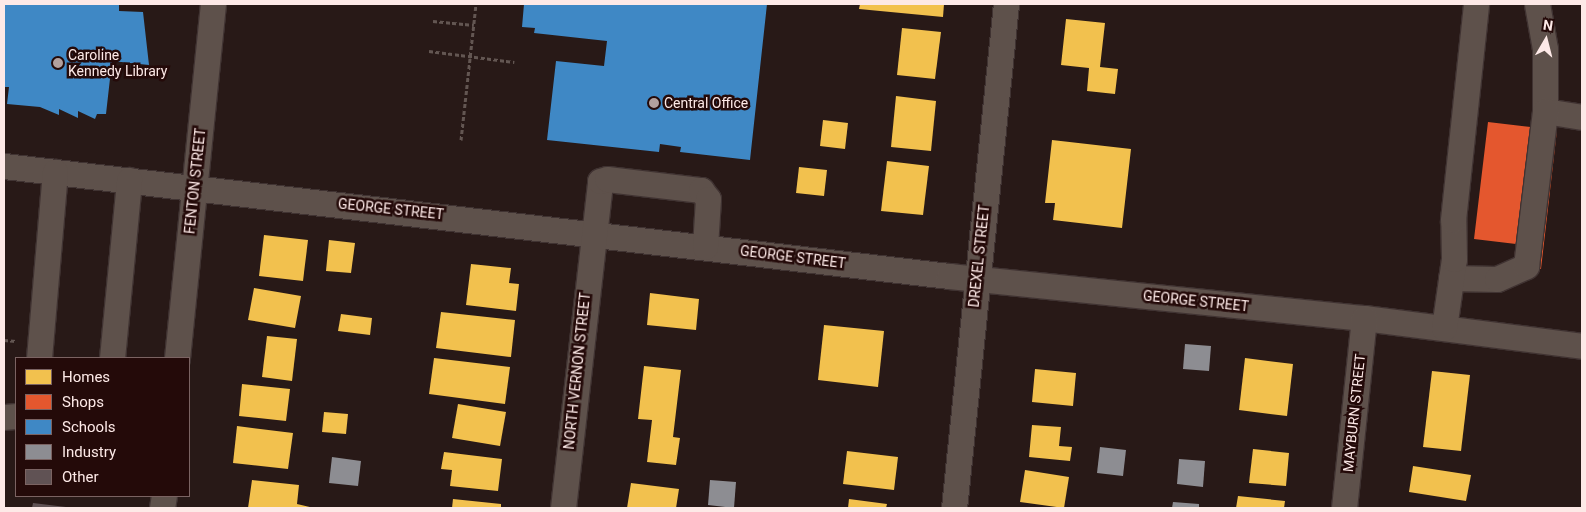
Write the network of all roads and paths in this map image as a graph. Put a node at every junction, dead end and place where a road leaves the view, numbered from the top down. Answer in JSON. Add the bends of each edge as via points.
{"nodes":[{"id":1,"x":213,"y":4,"type":"edge"},
{"id":2,"x":476,"y":4,"type":"edge"},
{"id":3,"x":1006,"y":4,"type":"edge"},
{"id":4,"x":1476,"y":4,"type":"edge"},
{"id":5,"x":1537,"y":4,"type":"edge"},
{"id":6,"x":433,"y":21,"type":"dead end"},
{"id":7,"x":474,"y":25,"type":"junction"},
{"id":8,"x":429,"y":51,"type":"dead end"},
{"id":9,"x":470,"y":56,"type":"junction"},
{"id":10,"x":514,"y":62,"type":"dead end"},
{"id":11,"x":1545,"y":111,"type":"junction"},
{"id":12,"x":1582,"y":117,"type":"edge"},
{"id":13,"x":461,"y":140,"type":"dead end"},
{"id":14,"x":4,"y":166,"type":"edge"},
{"id":15,"x":55,"y":172,"type":"junction"},
{"id":16,"x":130,"y":180,"type":"junction"},
{"id":17,"x":195,"y":187,"type":"junction"},
{"id":18,"x":592,"y":234,"type":"junction"},
{"id":19,"x":705,"y":247,"type":"junction"},
{"id":20,"x":1451,"y":278,"type":"junction"},
{"id":21,"x":977,"y":279,"type":"junction"},
{"id":22,"x":1364,"y":318,"type":"junction"},
{"id":23,"x":1444,"y":328,"type":"junction"},
{"id":24,"x":1582,"y":346,"type":"edge"},
{"id":25,"x":39,"y":357,"type":"edge"},
{"id":26,"x":112,"y":357,"type":"edge"},
{"id":27,"x":177,"y":357,"type":"edge"},
{"id":28,"x":562,"y":508,"type":"edge"},
{"id":29,"x":954,"y":508,"type":"edge"},
{"id":30,"x":1344,"y":508,"type":"edge"}],
"edges":[{"from":1,"to":17,"type":"street","name":"FENTON STREET"},
{"from":2,"to":7,"type":"path"},
{"from":3,"to":21,"type":"street","name":"DREXEL STREET"},
{"from":4,"to":20,"type":"street","via":[[1453,220]]},
{"from":5,"to":11,"type":"street","via":[[1546,49]]},
{"from":6,"to":7,"type":"path"},
{"from":7,"to":9,"type":"path"},
{"from":8,"to":9,"type":"path"},
{"from":9,"to":10,"type":"path"},
{"from":9,"to":13,"type":"path"},
{"from":11,"to":12,"type":"street"},
{"from":11,"to":20,"type":"street","via":[[1526,266],[1497,279]]},
{"from":14,"to":15,"type":"street","name":"GEORGE STREET"},
{"from":15,"to":16,"type":"street","name":"GEORGE STREET"},
{"from":15,"to":25,"type":"street"},
{"from":16,"to":17,"type":"street","name":"GEORGE STREET"},
{"from":16,"to":26,"type":"street"},
{"from":17,"to":18,"type":"street","name":"GEORGE STREET"},
{"from":17,"to":27,"type":"street","name":"FENTON STREET"},
{"from":18,"to":19,"type":"street","name":"GEORGE STREET"},
{"from":18,"to":19,"type":"street","name":"NORTH VERNON STREET","via":[[603,179],[696,188],[708,199]]},
{"from":18,"to":28,"type":"street","name":"NORTH VERNON STREET"},
{"from":19,"to":21,"type":"street","name":"GEORGE STREET"},
{"from":20,"to":23,"type":"street"},
{"from":21,"to":22,"type":"street","name":"GEORGE STREET"},
{"from":21,"to":29,"type":"street","name":"DREXEL STREET"},
{"from":22,"to":23,"type":"street","name":"GEORGE STREET"},
{"from":22,"to":30,"type":"street","name":"MAYBURN STREET"},
{"from":23,"to":24,"type":"street","name":"GEORGE STREET"}]}
